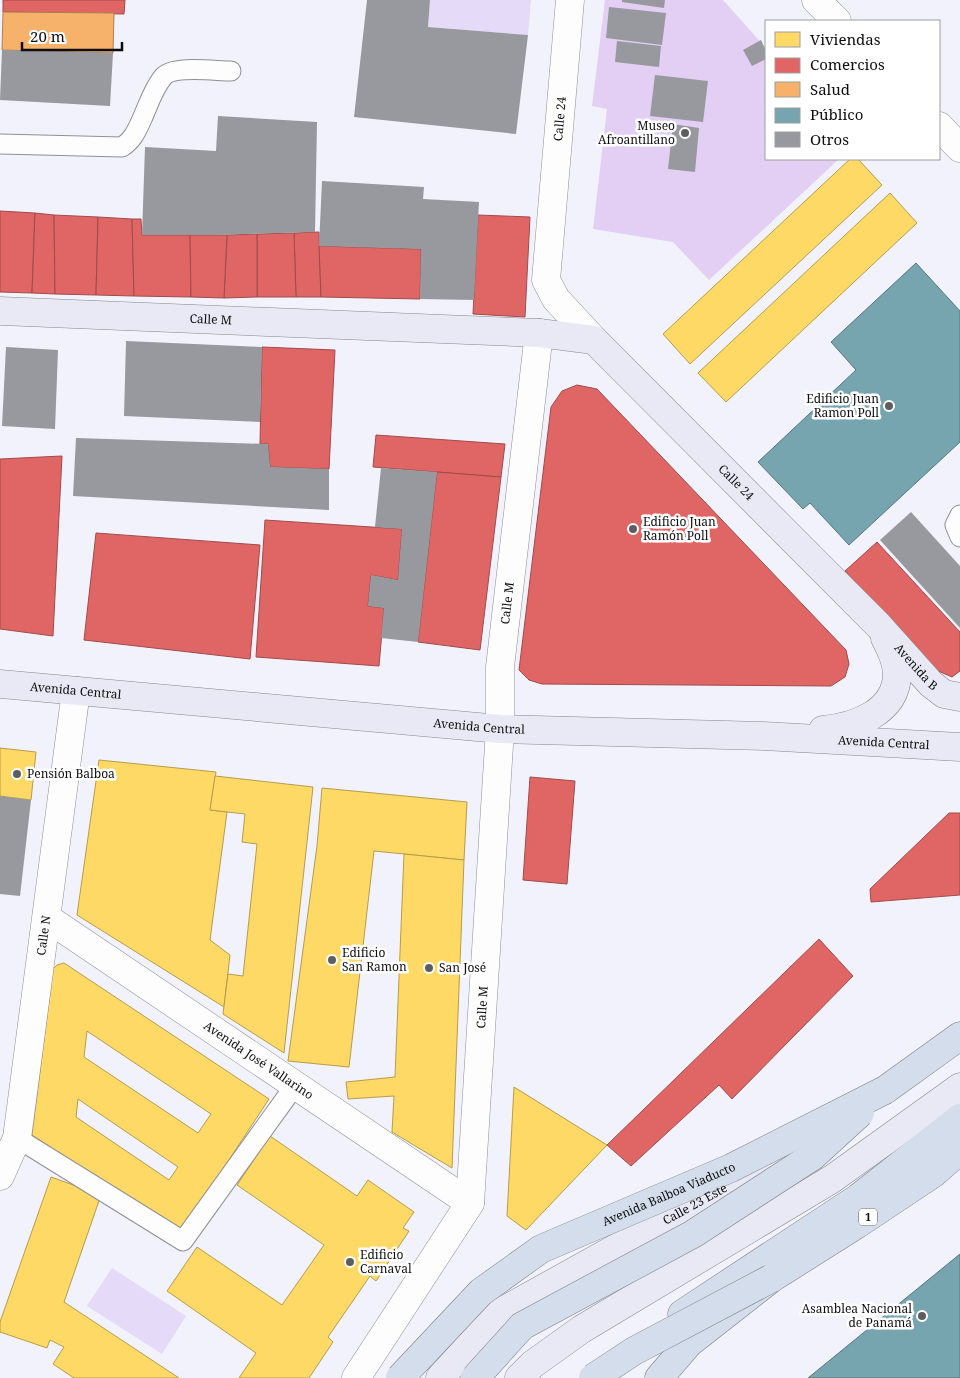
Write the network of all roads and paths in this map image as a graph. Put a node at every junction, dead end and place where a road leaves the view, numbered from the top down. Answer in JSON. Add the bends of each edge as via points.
{"nodes":[{"id":1,"x":570,"y":0,"type":"edge"},
{"id":2,"x":816,"y":0,"type":"edge"},
{"id":3,"x":836,"y":20,"type":"edge"},
{"id":4,"x":230,"y":71,"type":"dead end"},
{"id":5,"x":940,"y":127,"type":"edge"},
{"id":6,"x":0,"y":144,"type":"edge"},
{"id":7,"x":960,"y":148,"type":"edge"},
{"id":8,"x":0,"y":311,"type":"edge"},
{"id":9,"x":539,"y":333,"type":"junction"},
{"id":10,"x":594,"y":340,"type":"junction"},
{"id":11,"x":960,"y":515,"type":"edge"},
{"id":12,"x":960,"y":536,"type":"edge"},
{"id":13,"x":879,"y":626,"type":"junction"},
{"id":14,"x":0,"y":684,"type":"edge"},
{"id":15,"x":76,"y":691,"type":"junction"},
{"id":16,"x":960,"y":697,"type":"edge"},
{"id":17,"x":500,"y":729,"type":"junction"},
{"id":18,"x":764,"y":736,"type":"junction"},
{"id":19,"x":960,"y":748,"type":"edge"},
{"id":20,"x":46,"y":918,"type":"junction"},
{"id":21,"x":960,"y":1038,"type":"edge"},
{"id":22,"x":296,"y":1084,"type":"junction"},
{"id":23,"x":960,"y":1087,"type":"edge"},
{"id":24,"x":885,"y":1090,"type":"junction"},
{"id":25,"x":960,"y":1118,"type":"edge"},
{"id":26,"x":16,"y":1138,"type":"junction"},
{"id":27,"x":960,"y":1150,"type":"edge"},
{"id":28,"x":0,"y":1176,"type":"edge"},
{"id":29,"x":470,"y":1203,"type":"junction"},
{"id":30,"x":772,"y":1278,"type":"junction"},
{"id":31,"x":356,"y":1378,"type":"edge"},
{"id":32,"x":400,"y":1378,"type":"edge"},
{"id":33,"x":440,"y":1378,"type":"edge"},
{"id":34,"x":475,"y":1378,"type":"edge"},
{"id":35,"x":519,"y":1378,"type":"edge"},
{"id":36,"x":595,"y":1378,"type":"edge"},
{"id":37,"x":659,"y":1378,"type":"edge"}],
"edges":[{"from":1,"to":10,"type":"street","name":"Calle 24","via":[[546,280],[556,299]]},
{"from":2,"to":3,"type":"street"},
{"from":4,"to":6,"type":"lane","via":[[179,70],[164,76],[136,133],[122,147]]},
{"from":5,"to":7,"type":"street"},
{"from":8,"to":9,"type":"main road","name":"Calle M"},
{"from":9,"to":10,"type":"main road"},
{"from":9,"to":17,"type":"street","name":"Calle M","via":[[500,668]]},
{"from":10,"to":13,"type":"main road","name":"Calle 24"},
{"from":11,"to":12,"type":"lane","via":[[955,525]]},
{"from":13,"to":16,"type":"main road","name":"Avenida B","via":[[931,684],[944,694]]},
{"from":13,"to":18,"type":"main road","via":[[892,653],[897,676],[889,700],[880,710],[871,717],[846,726]]},
{"from":14,"to":15,"type":"main road","name":"Avenida Central"},
{"from":15,"to":17,"type":"main road","name":"Avenida Central"},
{"from":15,"to":20,"type":"street","name":"Calle N"},
{"from":17,"to":18,"type":"main road","name":"Avenida Central"},
{"from":17,"to":29,"type":"street","name":"Calle M"},
{"from":18,"to":19,"type":"main road","name":"Avenida Central"},
{"from":20,"to":22,"type":"street","name":"Avenida José Vallarino"},
{"from":20,"to":26,"type":"street","name":"Calle N"},
{"from":21,"to":24,"type":"highway","name":"Avenida Balboa Viaducto"},
{"from":21,"to":33,"type":"main road","name":"Calle 23 Este","via":[[908,1082],[818,1136],[499,1313]]},
{"from":22,"to":26,"type":"lane","via":[[183,1241]]},
{"from":22,"to":29,"type":"street","name":"Avenida José Vallarino"},
{"from":23,"to":35,"type":"main road","via":[[832,1179],[582,1329]]},
{"from":24,"to":32,"type":"highway","name":"Avenida Balboa Viaducto","bridge":true,"via":[[731,1168],[541,1249],[481,1292]]},
{"from":24,"to":34,"type":"highway","bridge":true,"via":[[813,1156],[693,1234],[522,1326]]},
{"from":25,"to":36,"type":"highway","via":[[858,1198],[639,1342]]},
{"from":26,"to":28,"type":"street","name":"Calle N"},
{"from":27,"to":30,"type":"highway","number":"1","via":[[934,1173]]},
{"from":29,"to":31,"type":"street","name":"Calle M"},
{"from":30,"to":36,"type":"highway","bridge":true,"via":[[634,1351]]},
{"from":30,"to":37,"type":"highway","bridge":true,"via":[[689,1343]]}]}
